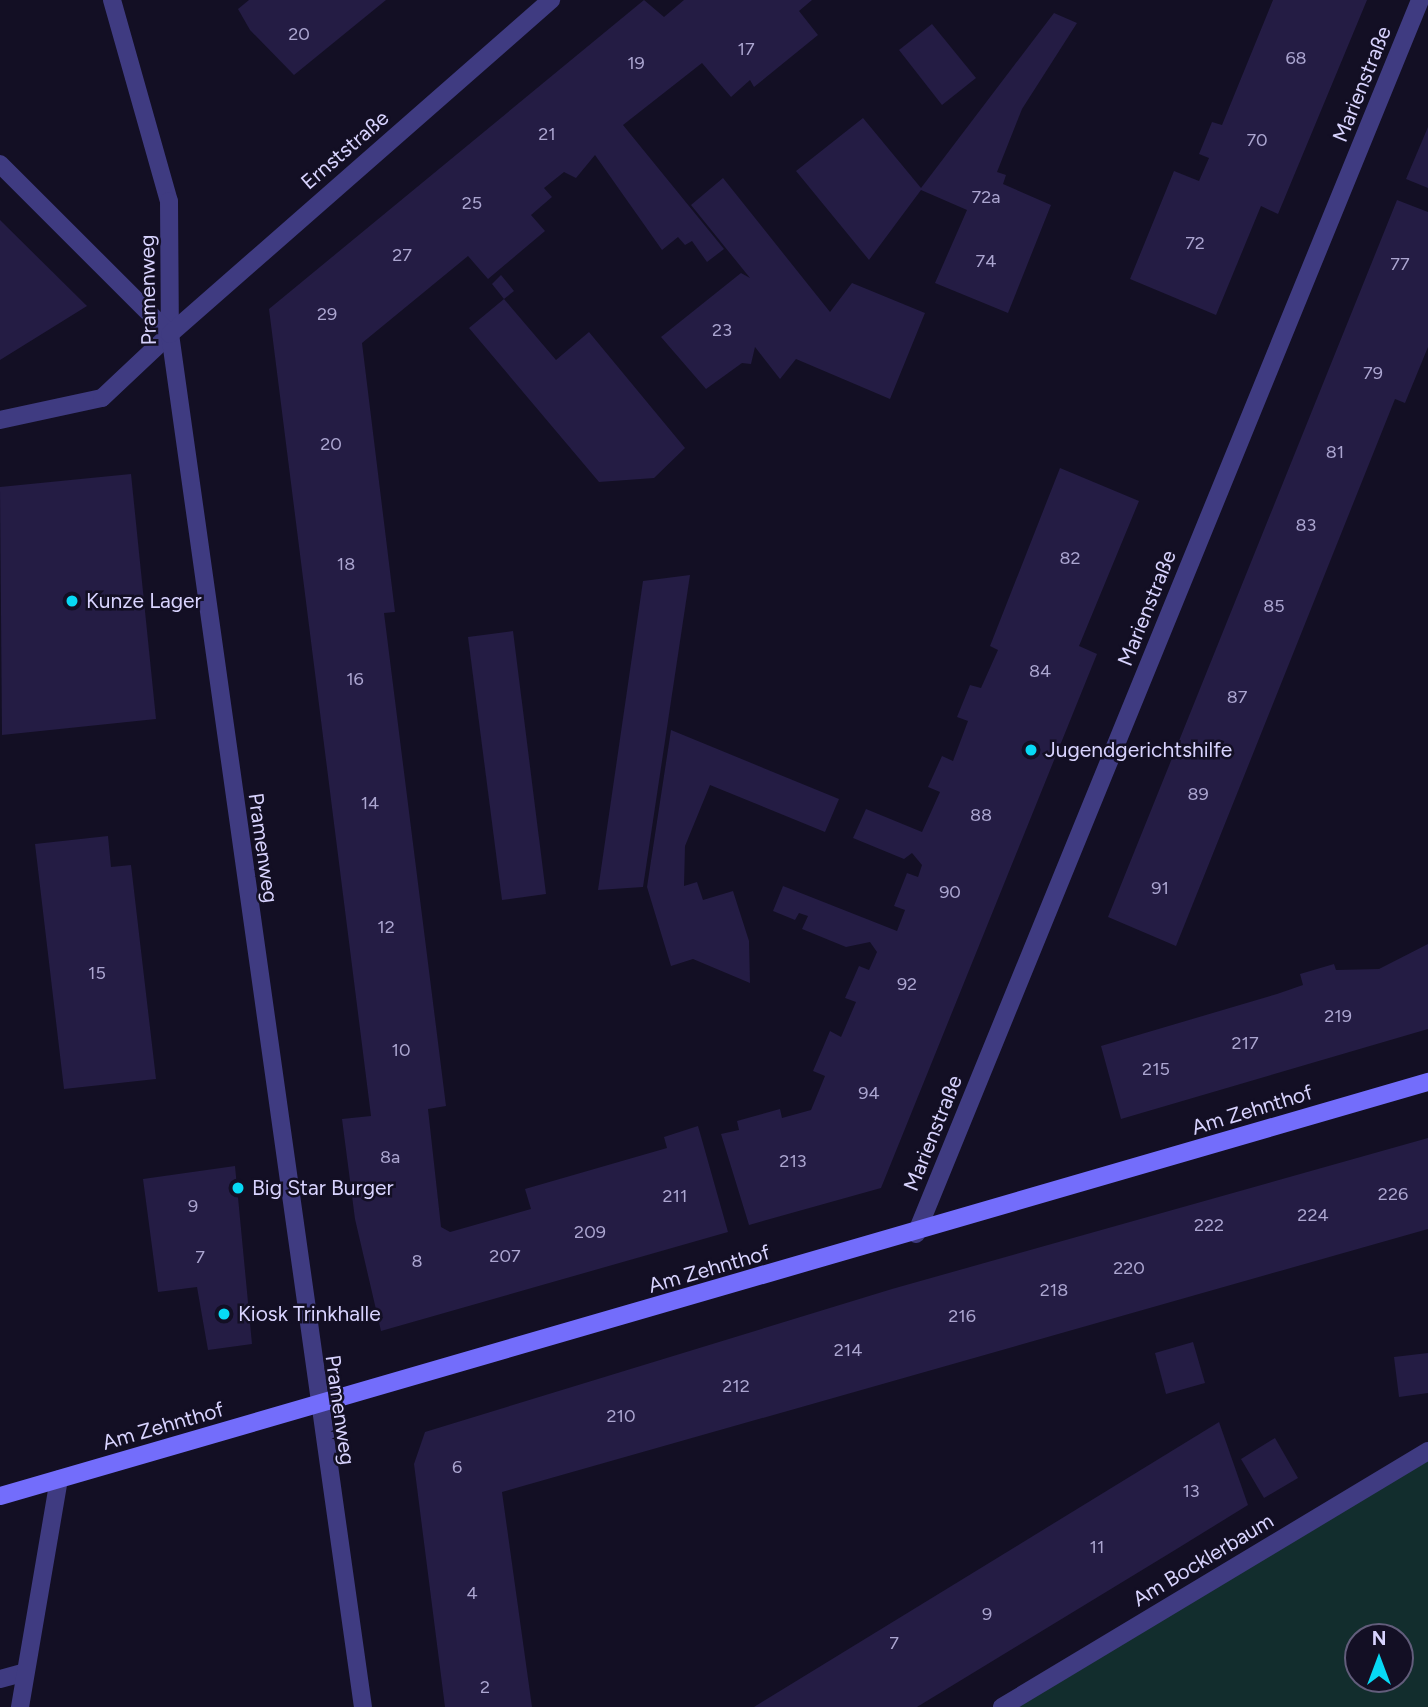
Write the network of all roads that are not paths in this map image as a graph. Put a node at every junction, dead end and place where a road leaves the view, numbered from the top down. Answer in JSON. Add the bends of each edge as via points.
{"nodes":[{"id":1,"x":111,"y":0,"type":"edge"},
{"id":2,"x":551,"y":0,"type":"edge"},
{"id":3,"x":1420,"y":0,"type":"edge"},
{"id":4,"x":0,"y":164,"type":"edge"},
{"id":5,"x":170,"y":334,"type":"junction"},
{"id":6,"x":0,"y":420,"type":"edge"},
{"id":7,"x":1428,"y":1082,"type":"edge"},
{"id":8,"x":916,"y":1234,"type":"junction"},
{"id":9,"x":316,"y":1406,"type":"junction"},
{"id":10,"x":1428,"y":1451,"type":"edge"},
{"id":11,"x":59,"y":1479,"type":"junction"},
{"id":12,"x":0,"y":1496,"type":"edge"},
{"id":13,"x":22,"y":1673,"type":"junction"},
{"id":14,"x":0,"y":1679,"type":"edge"},
{"id":15,"x":20,"y":1707,"type":"edge"},
{"id":16,"x":363,"y":1707,"type":"edge"},
{"id":17,"x":1002,"y":1707,"type":"edge"}],
"edges":[{"from":1,"to":5,"type":"street","name":"Pramenweg","via":[[169,201]]},
{"from":2,"to":5,"type":"street","name":"Ernststraße"},
{"from":3,"to":8,"type":"street","name":"Marienstraße"},
{"from":4,"to":5,"type":"street"},
{"from":5,"to":6,"type":"street","name":"Ernststraße","via":[[102,398]]},
{"from":5,"to":9,"type":"street","name":"Pramenweg"},
{"from":7,"to":8,"type":"main road","name":"Am Zehnthof"},
{"from":8,"to":9,"type":"main road","name":"Am Zehnthof"},
{"from":9,"to":11,"type":"main road","name":"Am Zehnthof"},
{"from":9,"to":16,"type":"street","name":"Pramenweg"},
{"from":10,"to":17,"type":"street","name":"Am Bocklerbaum"},
{"from":11,"to":12,"type":"main road","name":"Am Zehnthof"},
{"from":11,"to":13,"type":"street"},
{"from":13,"to":14,"type":"street"},
{"from":13,"to":15,"type":"street"}]}
